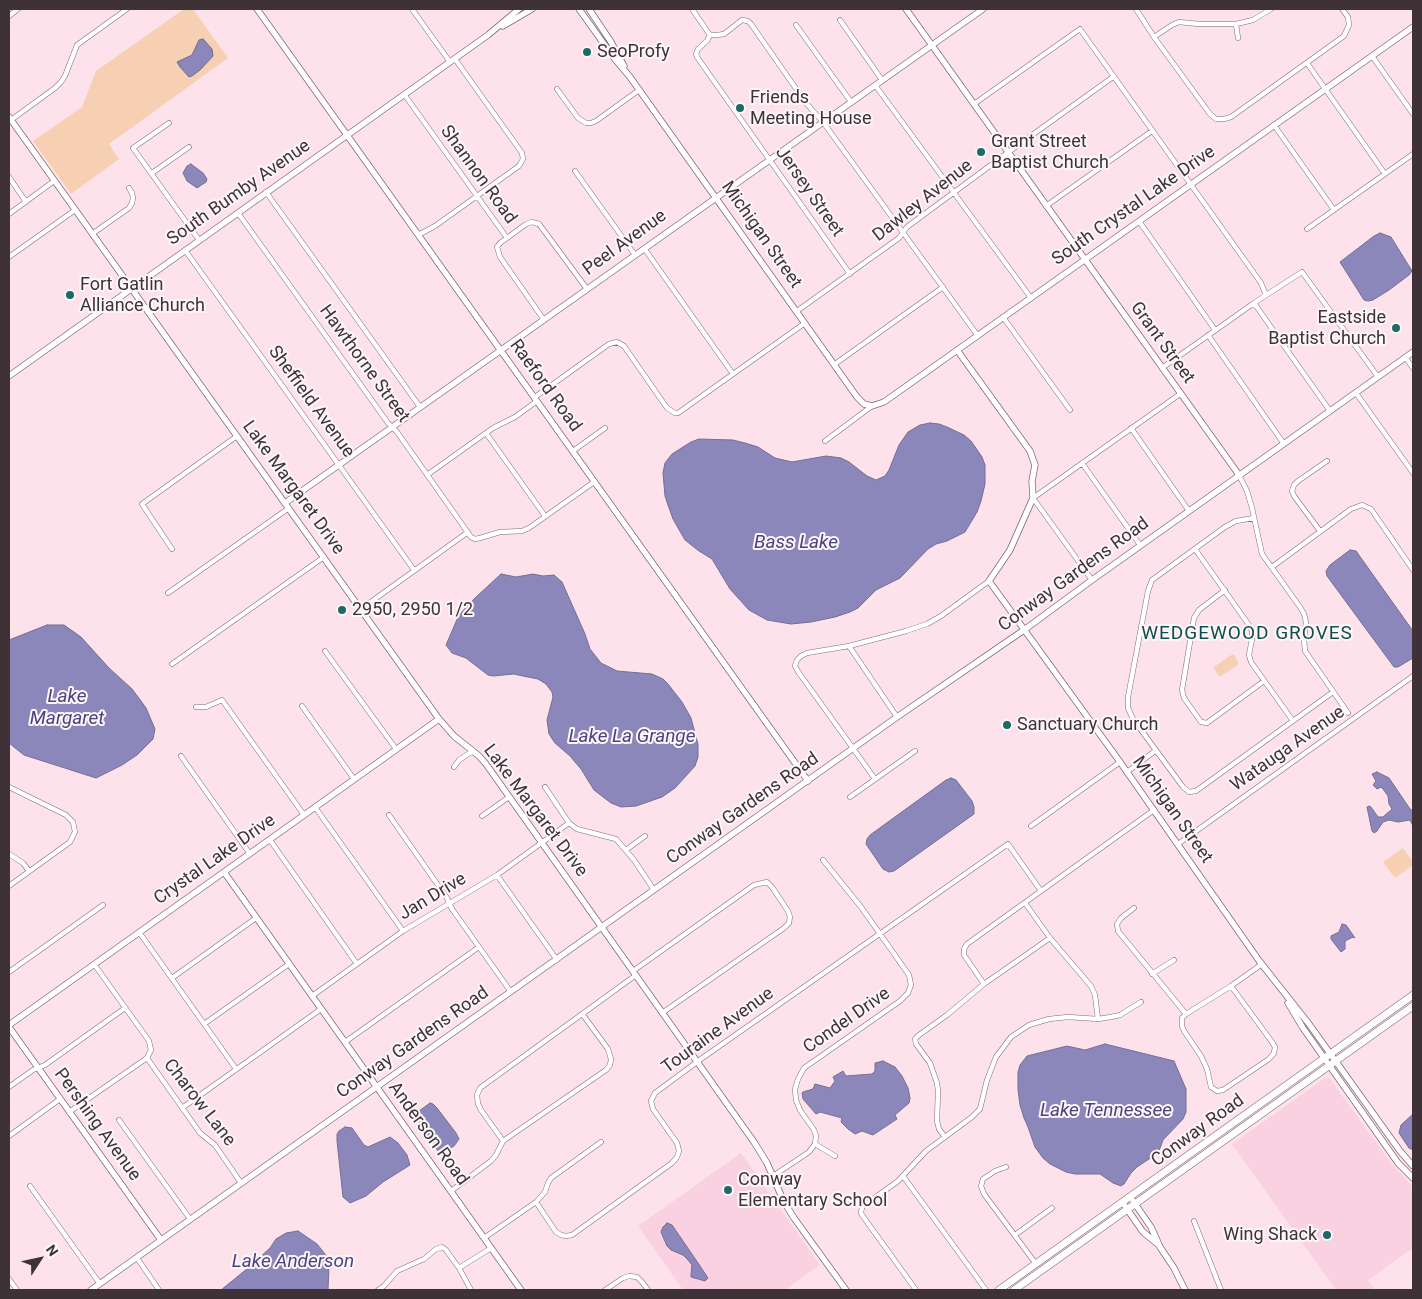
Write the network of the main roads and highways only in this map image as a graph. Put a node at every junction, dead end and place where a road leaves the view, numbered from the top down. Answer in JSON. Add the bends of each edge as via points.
{"nodes":[{"id":1,"x":1413,"y":995,"type":"edge"},
{"id":2,"x":1413,"y":1006,"type":"edge"},
{"id":3,"x":1212,"y":1139,"type":"junction"},
{"id":4,"x":1187,"y":1168,"type":"junction"},
{"id":5,"x":999,"y":1290,"type":"edge"},
{"id":6,"x":1014,"y":1290,"type":"edge"}],
"edges":[{"from":1,"to":3,"type":"main road","name":"Conway Road"},
{"from":2,"to":4,"type":"main road","name":"Conway Road"},
{"from":3,"to":4,"type":"main road"},
{"from":3,"to":5,"type":"main road","name":"Conway Road"},
{"from":4,"to":6,"type":"main road","name":"Conway Road"}]}
